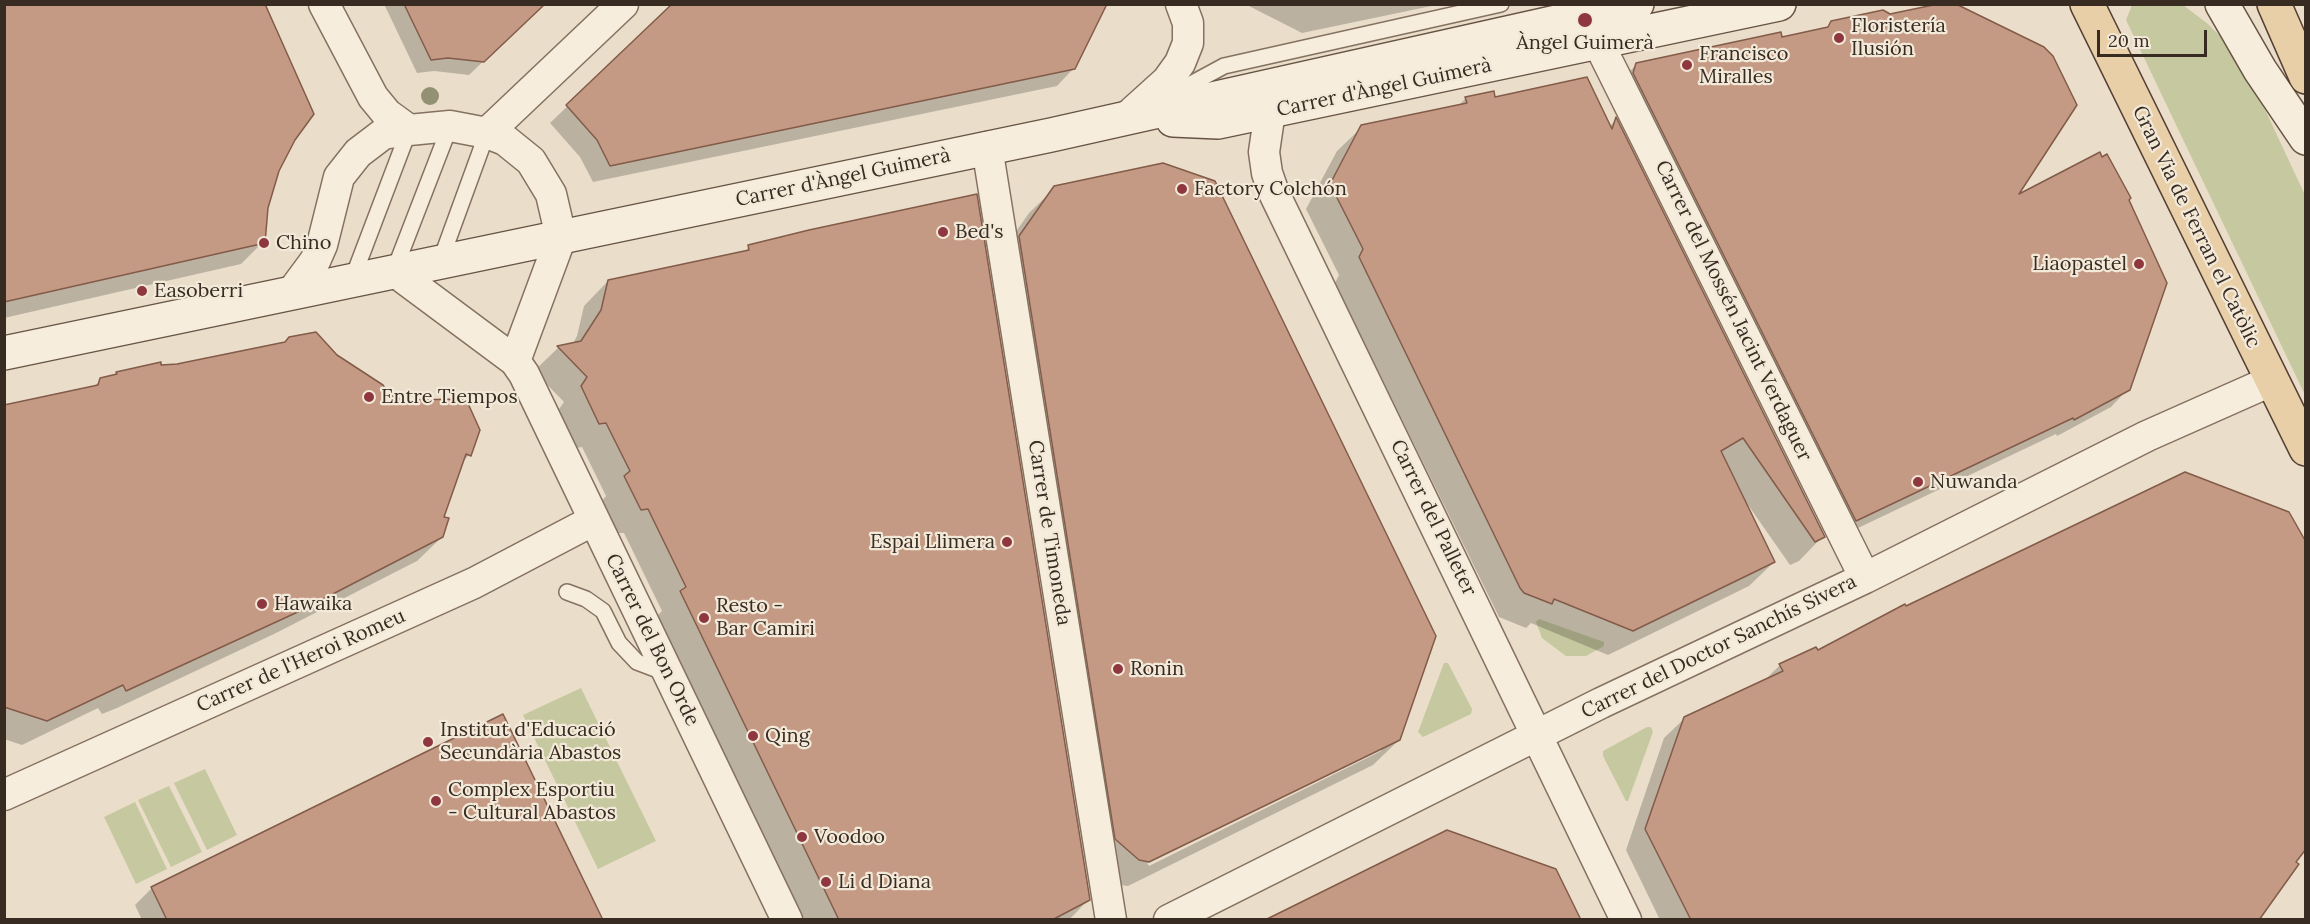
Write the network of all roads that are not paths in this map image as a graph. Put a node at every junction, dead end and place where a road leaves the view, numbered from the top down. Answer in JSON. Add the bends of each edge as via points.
{"nodes":[{"id":1,"x":324,"y":4,"type":"edge"},
{"id":2,"x":623,"y":4,"type":"edge"},
{"id":3,"x":1180,"y":4,"type":"edge"},
{"id":4,"x":1501,"y":4,"type":"edge"},
{"id":5,"x":1637,"y":4,"type":"edge"},
{"id":6,"x":1779,"y":4,"type":"edge"},
{"id":7,"x":2087,"y":4,"type":"edge"},
{"id":8,"x":2222,"y":4,"type":"edge"},
{"id":9,"x":2274,"y":4,"type":"edge"},
{"id":10,"x":1599,"y":44,"type":"junction"},
{"id":11,"x":2306,"y":77,"type":"edge"},
{"id":12,"x":1270,"y":111,"type":"junction"},
{"id":13,"x":1126,"y":118,"type":"junction"},
{"id":14,"x":450,"y":126,"type":"junction"},
{"id":15,"x":409,"y":130,"type":"junction"},
{"id":16,"x":487,"y":133,"type":"junction"},
{"id":17,"x":2306,"y":138,"type":"edge"},
{"id":18,"x":987,"y":147,"type":"junction"},
{"id":19,"x":561,"y":237,"type":"junction"},
{"id":20,"x":440,"y":262,"type":"junction"},
{"id":21,"x":394,"y":271,"type":"junction"},
{"id":22,"x":352,"y":280,"type":"junction"},
{"id":23,"x":292,"y":292,"type":"junction"},
{"id":24,"x":4,"y":353,"type":"edge"},
{"id":25,"x":515,"y":361,"type":"junction"},
{"id":26,"x":2271,"y":381,"type":"junction"},
{"id":27,"x":2306,"y":449,"type":"edge"},
{"id":28,"x":594,"y":520,"type":"junction"},
{"id":29,"x":1865,"y":578,"type":"junction"},
{"id":30,"x":567,"y":592,"type":"dead end"},
{"id":31,"x":669,"y":674,"type":"junction"},
{"id":32,"x":1538,"y":735,"type":"junction"},
{"id":33,"x":4,"y":795,"type":"edge"},
{"id":34,"x":787,"y":920,"type":"edge"},
{"id":35,"x":1111,"y":920,"type":"edge"},
{"id":36,"x":1169,"y":920,"type":"edge"},
{"id":37,"x":1626,"y":920,"type":"edge"}],
"edges":[{"from":1,"to":15,"type":"street","via":[[373,97],[387,114]]},
{"from":2,"to":16,"type":"street"},
{"from":3,"to":13,"type":"street","via":[[1188,23],[1188,44],[1180,63],[1167,81]]},
{"from":4,"to":13,"type":"lane","name":"Carrer d'Àngel Guimerà","via":[[1224,66]]},
{"from":5,"to":13,"type":"main road","name":"Carrer d'Àngel Guimerà"},
{"from":6,"to":10,"type":"main road","name":"Carrer d'Àngel Guimerà"},
{"from":7,"to":26,"type":"main road","name":"Gran Via de Ferran el Catòlic"},
{"from":8,"to":17,"type":"main road"},
{"from":9,"to":11,"type":"main road"},
{"from":10,"to":12,"type":"main road","name":"Carrer d'Àngel Guimerà"},
{"from":10,"to":29,"type":"street","name":"Carrer del Mossén Jacint Verdaguer"},
{"from":12,"to":13,"type":"main road","name":"Carrer d'Àngel Guimerà","via":[[1218,122]]},
{"from":12,"to":32,"type":"street","name":"Carrer del Palleter","via":[[1264,152],[1274,193]]},
{"from":13,"to":18,"type":"main road","name":"Carrer d'Àngel Guimerà"},
{"from":14,"to":15,"type":"street"},
{"from":14,"to":16,"type":"street"},
{"from":14,"to":21,"type":"lane"},
{"from":15,"to":22,"type":"lane"},
{"from":15,"to":23,"type":"street","via":[[383,134],[358,153],[339,177],[315,261]]},
{"from":16,"to":19,"type":"street","via":[[505,140],[531,161],[551,194]]},
{"from":16,"to":20,"type":"lane"},
{"from":18,"to":19,"type":"main road","name":"Carrer d'Àngel Guimerà"},
{"from":18,"to":35,"type":"street","name":"Carrer de Timoneda"},
{"from":19,"to":20,"type":"main road","name":"Carrer d'Àngel Guimerà"},
{"from":19,"to":25,"type":"street"},
{"from":20,"to":21,"type":"main road","name":"Carrer d'Àngel Guimerà"},
{"from":21,"to":22,"type":"main road","name":"Carrer d'Àngel Guimerà"},
{"from":21,"to":25,"type":"street"},
{"from":22,"to":23,"type":"main road","name":"Carrer d'Àngel Guimerà"},
{"from":23,"to":24,"type":"main road","name":"Carrer d'Àngel Guimerà"},
{"from":25,"to":28,"type":"street","name":"Carrer del Bon Orde"},
{"from":26,"to":27,"type":"main road","name":"Gran Via de Ferran el Catòlic"},
{"from":26,"to":29,"type":"street","name":"Carrer del Doctor Sanchís Sivera","via":[[2147,436]]},
{"from":28,"to":31,"type":"street","name":"Carrer del Bon Orde"},
{"from":28,"to":33,"type":"street","name":"Carrer de l'Heroi Romeu","via":[[474,583]]},
{"from":29,"to":32,"type":"street","name":"Carrer del Doctor Sanchís Sivera"},
{"from":30,"to":31,"type":"lane","via":[[603,610],[619,643],[637,662]]},
{"from":31,"to":34,"type":"street","name":"Carrer del Bon Orde"},
{"from":32,"to":36,"type":"street","name":"Carrer del Doctor Sanchís Sivera"},
{"from":32,"to":37,"type":"street","name":"Carrer del Palleter"}]}
